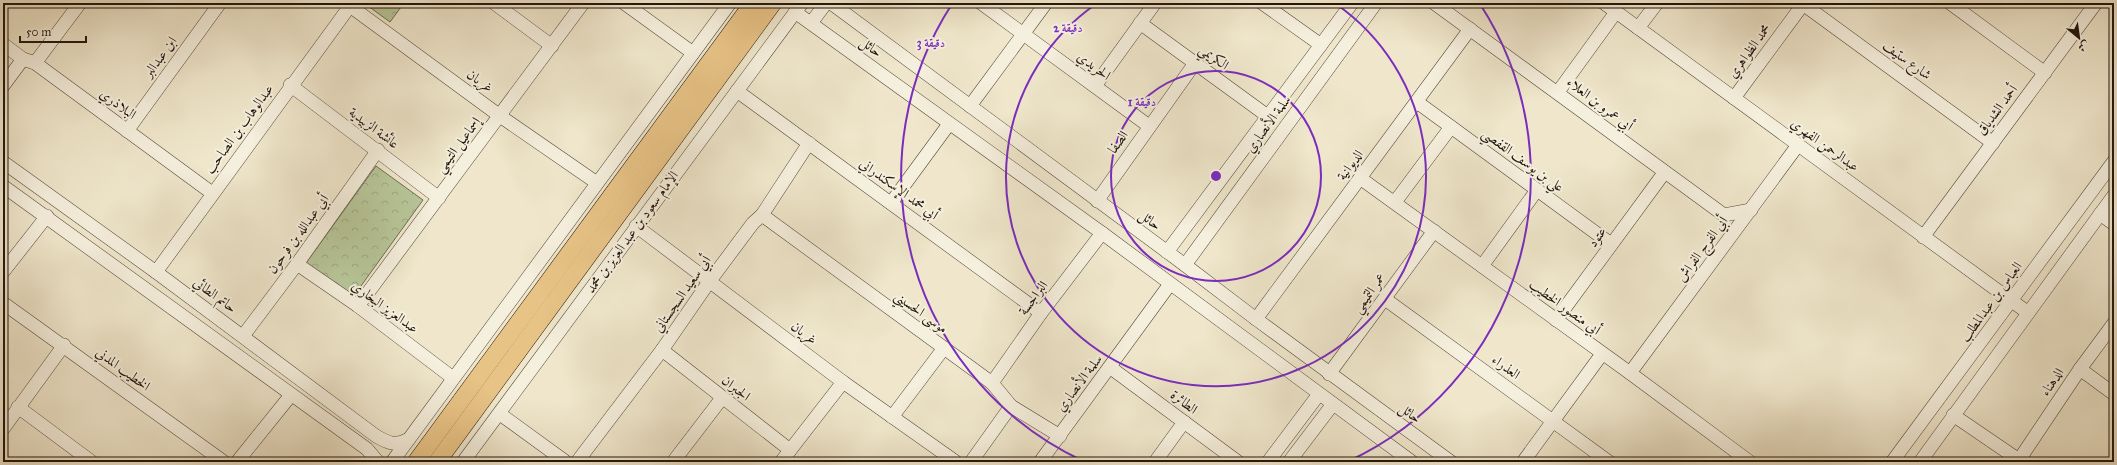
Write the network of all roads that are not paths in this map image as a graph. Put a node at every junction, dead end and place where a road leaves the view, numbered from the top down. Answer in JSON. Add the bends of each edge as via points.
{"nodes":[{"id":1,"x":80,"y":3,"type":"edge"},
{"id":2,"x":220,"y":3,"type":"edge"},
{"id":3,"x":494,"y":3,"type":"edge"},
{"id":4,"x":583,"y":3,"type":"edge"},
{"id":5,"x":624,"y":3,"type":"edge"},
{"id":6,"x":730,"y":3,"type":"edge"},
{"id":7,"x":753,"y":3,"type":"edge"},
{"id":8,"x":773,"y":3,"type":"edge"},
{"id":9,"x":826,"y":3,"type":"edge"},
{"id":10,"x":831,"y":3,"type":"edge"},
{"id":11,"x":981,"y":3,"type":"edge"},
{"id":12,"x":1046,"y":3,"type":"edge"},
{"id":13,"x":1155,"y":3,"type":"edge"},
{"id":14,"x":1262,"y":3,"type":"edge"},
{"id":15,"x":1352,"y":3,"type":"edge"},
{"id":16,"x":1376,"y":3,"type":"edge"},
{"id":17,"x":1434,"y":3,"type":"edge"},
{"id":18,"x":1604,"y":3,"type":"edge"},
{"id":19,"x":1657,"y":3,"type":"edge"},
{"id":20,"x":1803,"y":3,"type":"edge"},
{"id":21,"x":1950,"y":3,"type":"edge"},
{"id":22,"x":2096,"y":3,"type":"edge"},
{"id":23,"x":348,"y":4,"type":"edge"},
{"id":24,"x":798,"y":7,"type":"edge"},
{"id":25,"x":1616,"y":12,"type":"junction"},
{"id":26,"x":811,"y":23,"type":"junction"},
{"id":27,"x":1140,"y":23,"type":"junction"},
{"id":28,"x":1638,"y":28,"type":"junction"},
{"id":29,"x":1470,"y":29,"type":"junction"},
{"id":30,"x":1023,"y":34,"type":"junction"},
{"id":31,"x":3,"y":44,"type":"edge"},
{"id":32,"x":1321,"y":45,"type":"junction"},
{"id":33,"x":552,"y":46,"type":"junction"},
{"id":34,"x":693,"y":53,"type":"junction"},
{"id":35,"x":29,"y":61,"type":"junction"},
{"id":36,"x":1195,"y":63,"type":"junction"},
{"id":37,"x":2045,"y":73,"type":"junction"},
{"id":38,"x":290,"y":85,"type":"junction"},
{"id":39,"x":3,"y":86,"type":"edge"},
{"id":40,"x":1095,"y":86,"type":"junction"},
{"id":41,"x":736,"y":91,"type":"junction"},
{"id":42,"x":1558,"y":92,"type":"junction"},
{"id":43,"x":1734,"y":98,"type":"junction"},
{"id":44,"x":1417,"y":102,"type":"junction"},
{"id":45,"x":970,"y":106,"type":"junction"},
{"id":46,"x":500,"y":116,"type":"junction"},
{"id":47,"x":1269,"y":116,"type":"junction"},
{"id":48,"x":949,"y":124,"type":"junction"},
{"id":49,"x":1149,"y":126,"type":"junction"},
{"id":50,"x":1450,"y":127,"type":"junction"},
{"id":51,"x":127,"y":131,"type":"junction"},
{"id":52,"x":809,"y":143,"type":"junction"},
{"id":53,"x":1993,"y":143,"type":"junction"},
{"id":54,"x":1798,"y":145,"type":"junction"},
{"id":55,"x":378,"y":150,"type":"junction"},
{"id":56,"x":2114,"y":161,"type":"edge"},
{"id":57,"x":3,"y":162,"type":"edge"},
{"id":58,"x":1664,"y":173,"type":"junction"},
{"id":59,"x":1360,"y":178,"type":"junction"},
{"id":60,"x":597,"y":183,"type":"junction"},
{"id":61,"x":3,"y":186,"type":"edge"},
{"id":62,"x":1537,"y":190,"type":"junction"},
{"id":63,"x":212,"y":193,"type":"junction"},
{"id":64,"x":2114,"y":195,"type":"edge"},
{"id":65,"x":438,"y":198,"type":"junction"},
{"id":66,"x":1097,"y":200,"type":"junction"},
{"id":67,"x":1395,"y":202,"type":"junction"},
{"id":68,"x":891,"y":203,"type":"junction"},
{"id":69,"x":1751,"y":210,"type":"junction"},
{"id":70,"x":2100,"y":214,"type":"junction"},
{"id":71,"x":762,"y":215,"type":"junction"},
{"id":72,"x":47,"y":216,"type":"junction"},
{"id":73,"x":2114,"y":224,"type":"edge"},
{"id":74,"x":636,"y":226,"type":"junction"},
{"id":75,"x":1434,"y":230,"type":"junction"},
{"id":76,"x":1102,"y":233,"type":"junction"},
{"id":77,"x":1924,"y":237,"type":"junction"},
{"id":78,"x":1612,"y":244,"type":"junction"},
{"id":79,"x":1167,"y":252,"type":"junction"},
{"id":80,"x":297,"y":264,"type":"junction"},
{"id":81,"x":1185,"y":264,"type":"junction"},
{"id":82,"x":1482,"y":266,"type":"junction"},
{"id":83,"x":3,"y":272,"type":"edge"},
{"id":84,"x":156,"y":272,"type":"junction"},
{"id":85,"x":709,"y":282,"type":"junction"},
{"id":86,"x":1170,"y":284,"type":"junction"},
{"id":87,"x":2019,"y":291,"type":"junction"},
{"id":88,"x":1385,"y":299,"type":"junction"},
{"id":89,"x":2011,"y":301,"type":"junction"},
{"id":90,"x":2035,"y":301,"type":"junction"},
{"id":91,"x":3,"y":303,"type":"edge"},
{"id":92,"x":358,"y":306,"type":"junction"},
{"id":93,"x":2027,"y":312,"type":"junction"},
{"id":94,"x":1041,"y":313,"type":"junction"},
{"id":95,"x":2002,"y":314,"type":"junction"},
{"id":96,"x":1256,"y":319,"type":"junction"},
{"id":97,"x":1556,"y":320,"type":"junction"},
{"id":98,"x":2114,"y":324,"type":"edge"},
{"id":99,"x":2017,"y":325,"type":"junction"},
{"id":100,"x":243,"y":336,"type":"junction"},
{"id":101,"x":64,"y":346,"type":"junction"},
{"id":102,"x":944,"y":348,"type":"junction"},
{"id":103,"x":662,"y":350,"type":"junction"},
{"id":104,"x":1602,"y":354,"type":"junction"},
{"id":105,"x":1111,"y":368,"type":"junction"},
{"id":106,"x":2080,"y":369,"type":"junction"},
{"id":107,"x":1630,"y":373,"type":"junction"},
{"id":108,"x":1329,"y":374,"type":"junction"},
{"id":109,"x":453,"y":378,"type":"junction"},
{"id":110,"x":843,"y":382,"type":"junction"},
{"id":111,"x":992,"y":383,"type":"junction"},
{"id":112,"x":1319,"y":394,"type":"junction"},
{"id":113,"x":2114,"y":394,"type":"edge"},
{"id":114,"x":291,"y":395,"type":"junction"},
{"id":115,"x":722,"y":398,"type":"junction"},
{"id":116,"x":1332,"y":404,"type":"junction"},
{"id":117,"x":1011,"y":406,"type":"junction"},
{"id":118,"x":18,"y":407,"type":"junction"},
{"id":119,"x":500,"y":414,"type":"junction"},
{"id":120,"x":1954,"y":415,"type":"junction"},
{"id":121,"x":892,"y":417,"type":"junction"},
{"id":122,"x":1554,"y":421,"type":"junction"},
{"id":123,"x":1184,"y":422,"type":"junction"},
{"id":124,"x":3,"y":429,"type":"edge"},
{"id":125,"x":376,"y":436,"type":"junction"},
{"id":126,"x":1060,"y":436,"type":"junction"},
{"id":127,"x":409,"y":439,"type":"junction"},
{"id":128,"x":366,"y":449,"type":"junction"},
{"id":129,"x":790,"y":450,"type":"junction"},
{"id":130,"x":92,"y":462,"type":"edge"},
{"id":131,"x":224,"y":462,"type":"edge"},
{"id":132,"x":237,"y":462,"type":"edge"},
{"id":133,"x":378,"y":462,"type":"edge"},
{"id":134,"x":392,"y":462,"type":"edge"},
{"id":135,"x":416,"y":462,"type":"edge"},
{"id":136,"x":437,"y":462,"type":"edge"},
{"id":137,"x":463,"y":462,"type":"edge"},
{"id":138,"x":566,"y":462,"type":"edge"},
{"id":139,"x":577,"y":462,"type":"edge"},
{"id":140,"x":673,"y":462,"type":"edge"},
{"id":141,"x":781,"y":462,"type":"edge"},
{"id":142,"x":956,"y":462,"type":"edge"},
{"id":143,"x":971,"y":462,"type":"edge"},
{"id":144,"x":1040,"y":462,"type":"edge"},
{"id":145,"x":1155,"y":462,"type":"edge"},
{"id":146,"x":1238,"y":462,"type":"edge"},
{"id":147,"x":1268,"y":462,"type":"edge"},
{"id":148,"x":1289,"y":462,"type":"edge"},
{"id":149,"x":1411,"y":462,"type":"edge"},
{"id":150,"x":1451,"y":462,"type":"edge"},
{"id":151,"x":1523,"y":462,"type":"edge"},
{"id":152,"x":1609,"y":462,"type":"edge"},
{"id":153,"x":1750,"y":462,"type":"edge"},
{"id":154,"x":1892,"y":462,"type":"edge"},
{"id":155,"x":1920,"y":462,"type":"edge"}],
"edges":[{"from":1,"to":35,"type":"street"},
{"from":2,"to":51,"type":"street","name":"ابن عبدالبر"},
{"from":3,"to":33,"type":"street"},
{"from":4,"to":33,"type":"street","name":"إسماعيل التيمي"},
{"from":5,"to":34,"type":"street"},
{"from":6,"to":34,"type":"street"},
{"from":7,"to":135,"type":"main road"},
{"from":8,"to":136,"type":"main road","name":"الإمام سعود بن عبد العزيز بن محمد"},
{"from":9,"to":26,"type":"street"},
{"from":10,"to":45,"type":"street","name":"حائل"},
{"from":11,"to":30,"type":"street","name":"الحريدي"},
{"from":12,"to":30,"type":"street"},
{"from":13,"to":27,"type":"street"},
{"from":14,"to":32,"type":"street"},
{"from":15,"to":32,"type":"street","name":"سلمة الأنصاري"},
{"from":16,"to":81,"type":"street","name":"سلمة الأنصاري"},
{"from":17,"to":29,"type":"street","name":"أبي عمرو بن العلاء"},
{"from":18,"to":25,"type":"street","name":"عبدالرحمن الفهري"},
{"from":19,"to":28,"type":"street"},
{"from":20,"to":43,"type":"street","name":"محمد الظواهري"},
{"from":20,"to":53,"type":"street","name":"شارع ستيف"},
{"from":21,"to":37,"type":"street"},
{"from":22,"to":37,"type":"street","name":"أحمد الشدياق"},
{"from":23,"to":38,"type":"street","name":"عبدالوهاب بن الصاحب"},
{"from":23,"to":46,"type":"street","name":"غريان"},
{"from":24,"to":26,"type":"street","name":"حائل"},
{"from":24,"to":41,"type":"street","name":"الإمام سعود بن عبد العزيز بن محمد"},
{"from":25,"to":28,"type":"street","name":"عبدالرحمن الفهري"},
{"from":25,"to":42,"type":"street"},
{"from":26,"to":48,"type":"street","name":"حائل"},
{"from":27,"to":36,"type":"street","name":"الكريمي"},
{"from":27,"to":40,"type":"street"},
{"from":28,"to":43,"type":"street","name":"عبدالرحمن الفهري"},
{"from":29,"to":42,"type":"street","name":"أبي عمرو بن العلاء"},
{"from":29,"to":44,"type":"street","name":"الديوانية"},
{"from":30,"to":40,"type":"street","name":"الحريدي"},
{"from":30,"to":45,"type":"street"},
{"from":31,"to":35,"type":"street","name":"البلاذري"},
{"from":32,"to":47,"type":"street","name":"سلمة الأنصاري"},
{"from":33,"to":46,"type":"street","name":"إسماعيل التيمي"},
{"from":34,"to":60,"type":"street"},
{"from":35,"to":39,"type":"street"},
{"from":35,"to":51,"type":"street","name":"البلاذري"},
{"from":36,"to":47,"type":"street","name":"الكريمي"},
{"from":36,"to":49,"type":"street","name":"الصفا"},
{"from":37,"to":53,"type":"street","name":"أحمد الشدياق"},
{"from":38,"to":55,"type":"street","name":"عائشة الزبيدية"},
{"from":38,"to":63,"type":"street","name":"عبدالوهاب بن الصاحب"},
{"from":40,"to":49,"type":"street","name":"الحريدي"},
{"from":41,"to":52,"type":"street","name":"أبي محمد الإسكندراني"},
{"from":41,"to":74,"type":"street","name":"الإمام سعود بن عبد العزيز بن محمد"},
{"from":42,"to":58,"type":"street","name":"أبي عمرو بن العلاء"},
{"from":43,"to":54,"type":"street","name":"عبدالرحمن الفهري"},
{"from":44,"to":50,"type":"street","name":"علي بن يوسف القفصي"},
{"from":44,"to":59,"type":"street","name":"الديوانية"},
{"from":45,"to":66,"type":"street","name":"حائل"},
{"from":46,"to":60,"type":"street","name":"غريان"},
{"from":46,"to":65,"type":"street","name":"إسماعيل التيمي"},
{"from":47,"to":79,"type":"street","name":"سلمة الأنصاري"},
{"from":48,"to":68,"type":"street"},
{"from":48,"to":76,"type":"street","name":"حائل"},
{"from":49,"to":66,"type":"street","name":"الصفا"},
{"from":50,"to":62,"type":"street","name":"علي بن يوسف القفصي"},
{"from":50,"to":67,"type":"street"},
{"from":51,"to":63,"type":"street","name":"البلاذري"},
{"from":52,"to":68,"type":"street","name":"أبي محمد الإسكندراني"},
{"from":52,"to":71,"type":"street","name":"أبي سعيد السجستاني"},
{"from":53,"to":77,"type":"street","name":"أحمد الشدياق"},
{"from":54,"to":69,"type":"street","name":"أبي الفرج الفراش"},
{"from":54,"to":77,"type":"street","name":"عبدالرحمن الفهري"},
{"from":55,"to":65,"type":"street","name":"عائشة الزبيدية"},
{"from":55,"to":80,"type":"street","name":"أبي عبدالله بن فرحون"},
{"from":56,"to":87,"type":"street","name":"العباس بن عبدالمطلب"},
{"from":57,"to":84,"type":"street","name":"حاتم الطائي"},
{"from":58,"to":69,"type":"street","name":"أبي عمرو بن العلاء","via":[[1724,215]]},
{"from":58,"to":78,"type":"street","name":"عتود"},
{"from":59,"to":67,"type":"street","name":"أبي منصور الخطيب"},
{"from":59,"to":96,"type":"street","name":"الديوانية"},
{"from":60,"to":109,"type":"street"},
{"from":61,"to":72,"type":"street"},
{"from":62,"to":78,"type":"street","name":"علي بن يوسف القفصي"},
{"from":62,"to":82,"type":"street"},
{"from":63,"to":84,"type":"street","name":"عبدالوهاب بن الصاحب"},
{"from":64,"to":70,"type":"street"},
{"from":65,"to":92,"type":"street","name":"إسماعيل التيمي"},
{"from":66,"to":79,"type":"street","name":"حائل"},
{"from":67,"to":75,"type":"street","name":"أبي منصور الخطيب"},
{"from":68,"to":94,"type":"street","name":"أبي محمد الإسكندراني"},
{"from":69,"to":107,"type":"street","name":"أبي الفرج الفراش"},
{"from":70,"to":73,"type":"street"},
{"from":70,"to":90,"type":"street"},
{"from":71,"to":85,"type":"street","name":"أبي سعيد السجستاني","via":[[753,223]]},
{"from":71,"to":102,"type":"street","name":"موسى الحسيني"},
{"from":72,"to":83,"type":"street"},
{"from":72,"to":114,"type":"street"},
{"from":74,"to":85,"type":"street","name":"غريان"},
{"from":74,"to":119,"type":"street","name":"الإمام سعود بن عبد العزيز بن محمد"},
{"from":75,"to":82,"type":"street","name":"أبي منصور الخطيب"},
{"from":75,"to":88,"type":"street","name":"عمر التميمي"},
{"from":76,"to":86,"type":"street","name":"حائل"},
{"from":76,"to":94,"type":"street","name":"البراجسة"},
{"from":77,"to":89,"type":"street","name":"عبدالرحمن الفهري"},
{"from":78,"to":97,"type":"street","name":"عتود"},
{"from":79,"to":81,"type":"street","name":"حائل"},
{"from":80,"to":92,"type":"street","name":"عبدالعزيز البخاري"},
{"from":80,"to":100,"type":"street","name":"أبي عبدالله بن فرحون"},
{"from":81,"to":96,"type":"street","name":"حائل"},
{"from":82,"to":97,"type":"street","name":"أبي منصور الخطيب"},
{"from":84,"to":100,"type":"street","name":"حاتم الطائي"},
{"from":85,"to":103,"type":"street","name":"أبي سعيد السجستاني"},
{"from":85,"to":110,"type":"street","name":"غريان"},
{"from":86,"to":105,"type":"street","name":"سلمة الأنصاري"},
{"from":86,"to":112,"type":"street","name":"حائل"},
{"from":87,"to":89,"type":"street","name":"العباس بن عبدالمطلب"},
{"from":87,"to":90,"type":"street","via":[[2022,296]]},
{"from":88,"to":108,"type":"street","name":"عمر التميمي"},
{"from":88,"to":122,"type":"street","name":"العذراء"},
{"from":89,"to":93,"type":"street","name":"عبدالرحمن الفهري"},
{"from":89,"to":95,"type":"street","name":"العباس بن عبدالمطلب"},
{"from":90,"to":93,"type":"street"},
{"from":91,"to":101,"type":"street","name":"الخطيب المدني"},
{"from":92,"to":109,"type":"street","name":"عبدالعزيز البخاري"},
{"from":93,"to":99,"type":"street"},
{"from":94,"to":111,"type":"street","name":"البراجسة"},
{"from":95,"to":99,"type":"street","via":[[2014,315]]},
{"from":95,"to":154,"type":"street","name":"العباس بن عبدالمطلب"},
{"from":96,"to":108,"type":"street","name":"حائل"},
{"from":97,"to":104,"type":"street","name":"أبي منصور الخطيب"},
{"from":98,"to":106,"type":"street","name":"الدهناء"},
{"from":99,"to":120,"type":"street"},
{"from":100,"to":125,"type":"street","name":"حاتم الطائي"},
{"from":101,"to":118,"type":"street"},
{"from":101,"to":131,"type":"street","name":"الخطيب المدني"},
{"from":102,"to":111,"type":"street","name":"موسى الحسيني"},
{"from":102,"to":121,"type":"street"},
{"from":103,"to":115,"type":"street","name":"الجبران"},
{"from":103,"to":139,"type":"street","name":"أبي سعيد السجستاني"},
{"from":104,"to":107,"type":"street","name":"أبي منصور الخطيب"},
{"from":104,"to":122,"type":"street"},
{"from":105,"to":123,"type":"street","name":"الطائرة"},
{"from":105,"to":126,"type":"street","name":"سلمة الأنصاري"},
{"from":106,"to":113,"type":"street"},
{"from":106,"to":120,"type":"street","name":"الدهناء","via":[[2020,460]]},
{"from":107,"to":153,"type":"street","name":"أبي منصور الخطيب"},
{"from":108,"to":150,"type":"street","name":"حائل"},
{"from":109,"to":127,"type":"street"},
{"from":110,"to":121,"type":"street","name":"غريان"},
{"from":110,"to":129,"type":"street"},
{"from":111,"to":117,"type":"street","name":"موسى الحسيني"},
{"from":112,"to":116,"type":"street","name":"حائل"},
{"from":112,"to":147,"type":"street"},
{"from":114,"to":128,"type":"street"},
{"from":114,"to":132,"type":"street"},
{"from":115,"to":129,"type":"street","name":"الجبران"},
{"from":115,"to":140,"type":"street"},
{"from":116,"to":148,"type":"street"},
{"from":116,"to":149,"type":"street","name":"حائل"},
{"from":117,"to":126,"type":"street","name":"موسى الحسيني"},
{"from":117,"to":143,"type":"street"},
{"from":118,"to":124,"type":"street"},
{"from":118,"to":130,"type":"street"},
{"from":119,"to":137,"type":"street","name":"الإمام سعود بن عبد العزيز بن محمد"},
{"from":119,"to":138,"type":"street"},
{"from":120,"to":155,"type":"street"},
{"from":121,"to":142,"type":"street","name":"غريان"},
{"from":122,"to":151,"type":"street"},
{"from":122,"to":152,"type":"street","name":"العذراء"},
{"from":123,"to":145,"type":"street"},
{"from":123,"to":146,"type":"street","name":"الطائرة"},
{"from":125,"to":127,"type":"street","name":"حاتم الطائي","via":[[398,444]]},
{"from":125,"to":128,"type":"street","via":[[376,445],[371,450]]},
{"from":126,"to":144,"type":"street","name":"سلمة الأنصاري"},
{"from":127,"to":134,"type":"street"},
{"from":128,"to":133,"type":"street"},
{"from":129,"to":141,"type":"street"}]}
